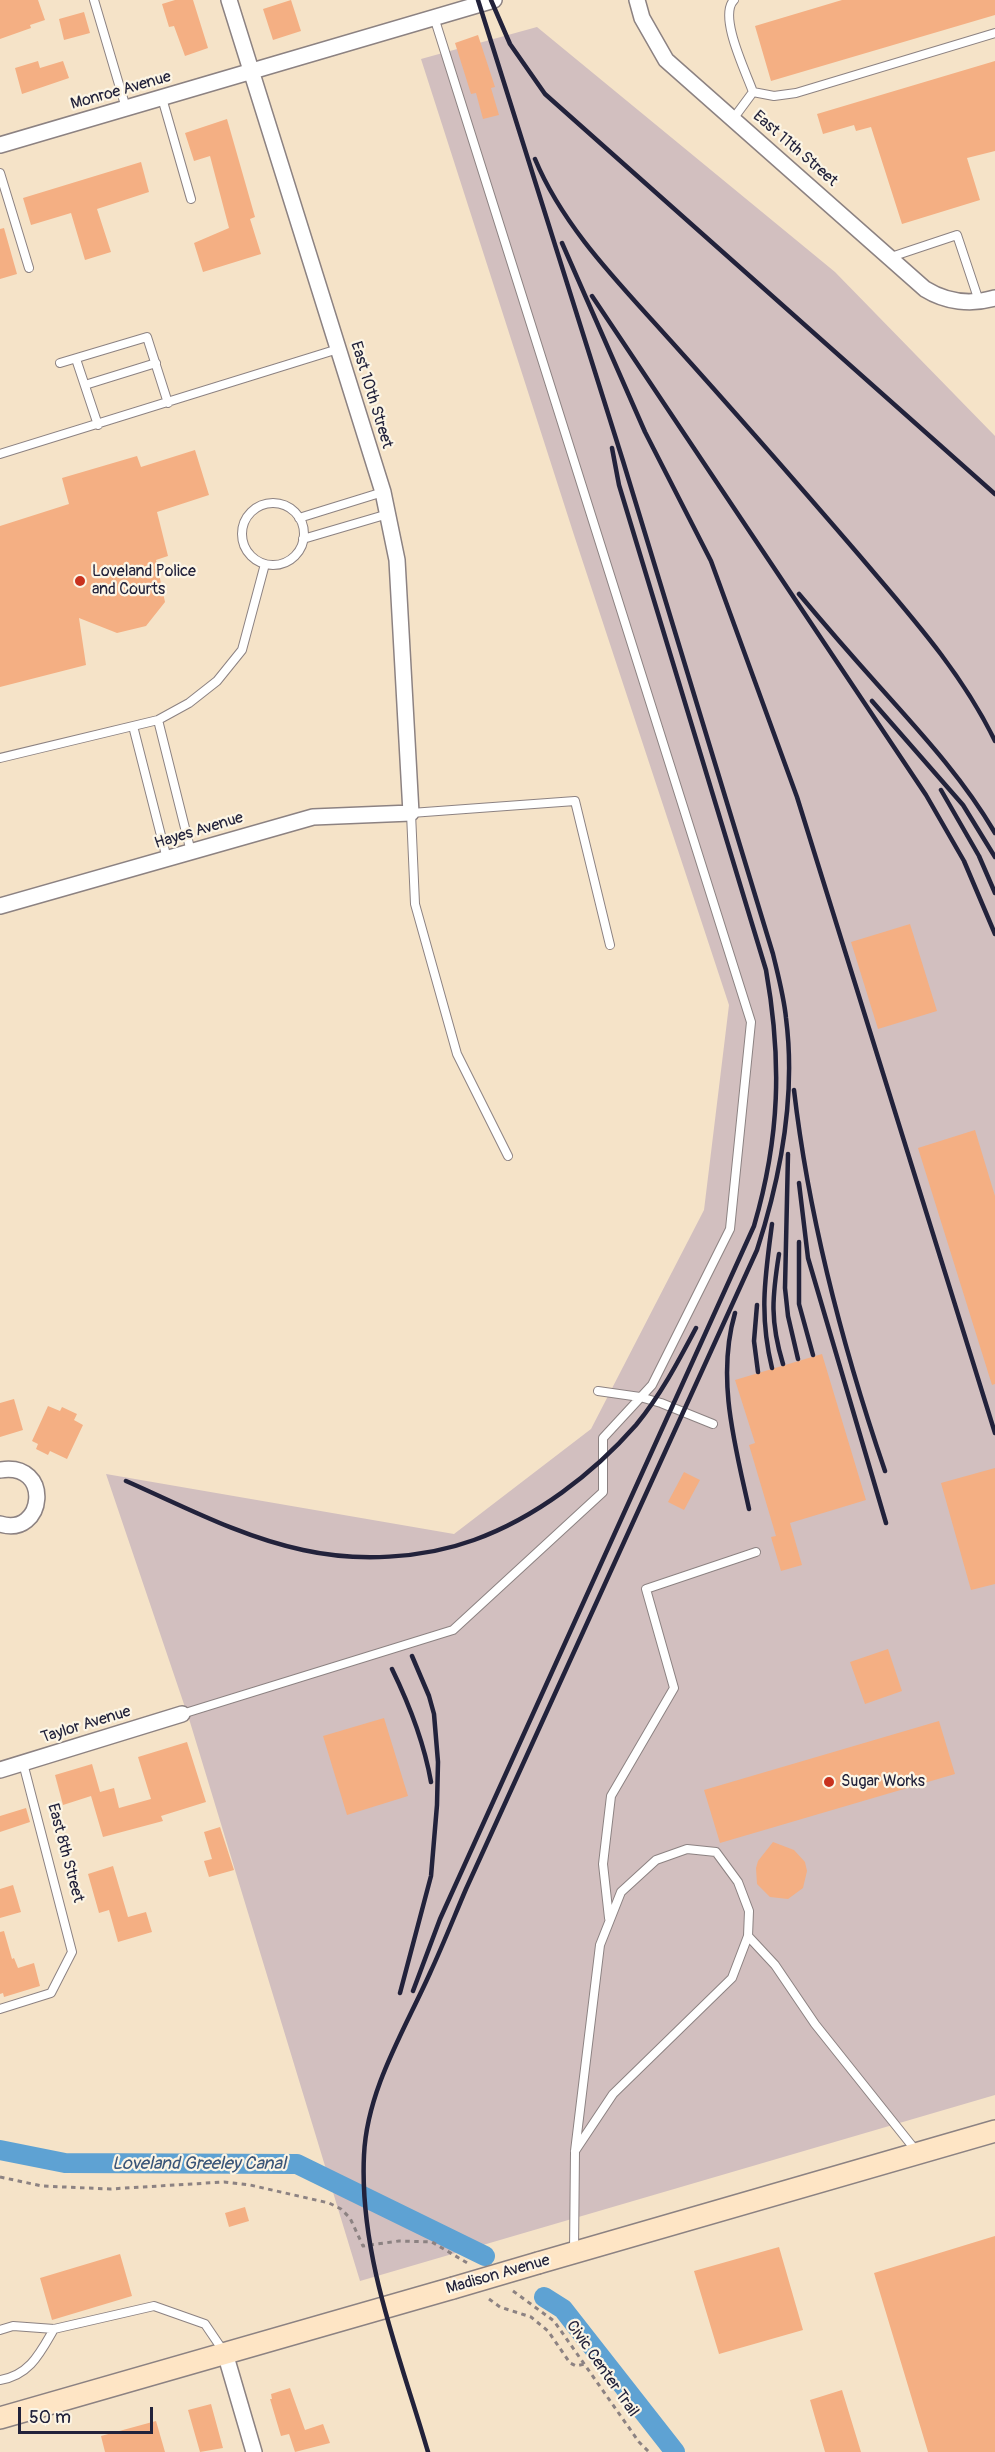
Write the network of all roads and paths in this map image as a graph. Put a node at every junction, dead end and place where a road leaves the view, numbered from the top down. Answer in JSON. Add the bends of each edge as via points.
{"nodes":[{"id":1,"x":94,"y":0,"type":"edge"},
{"id":2,"x":229,"y":0,"type":"edge"},
{"id":3,"x":494,"y":0,"type":"edge"},
{"id":4,"x":637,"y":0,"type":"edge"},
{"id":5,"x":734,"y":0,"type":"edge"},
{"id":6,"x":434,"y":17,"type":"junction"},
{"id":7,"x":995,"y":33,"type":"edge"},
{"id":8,"x":252,"y":71,"type":"junction"},
{"id":9,"x":753,"y":92,"type":"junction"},
{"id":10,"x":162,"y":98,"type":"junction"},
{"id":11,"x":126,"y":108,"type":"junction"},
{"id":12,"x":734,"y":119,"type":"junction"},
{"id":13,"x":0,"y":145,"type":"edge"},
{"id":14,"x":0,"y":173,"type":"edge"},
{"id":15,"x":191,"y":199,"type":"dead end"},
{"id":16,"x":891,"y":257,"type":"junction"},
{"id":17,"x":29,"y":268,"type":"dead end"},
{"id":18,"x":995,"y":298,"type":"edge"},
{"id":19,"x":979,"y":301,"type":"junction"},
{"id":20,"x":338,"y":348,"type":"junction"},
{"id":21,"x":76,"y":358,"type":"junction"},
{"id":22,"x":60,"y":363,"type":"dead end"},
{"id":23,"x":156,"y":363,"type":"junction"},
{"id":24,"x":85,"y":384,"type":"junction"},
{"id":25,"x":168,"y":403,"type":"junction"},
{"id":26,"x":98,"y":424,"type":"junction"},
{"id":27,"x":0,"y":454,"type":"edge"},
{"id":28,"x":383,"y":492,"type":"junction"},
{"id":29,"x":388,"y":513,"type":"junction"},
{"id":30,"x":299,"y":518,"type":"junction"},
{"id":31,"x":303,"y":539,"type":"junction"},
{"id":32,"x":265,"y":564,"type":"junction"},
{"id":33,"x":158,"y":720,"type":"junction"},
{"id":34,"x":133,"y":726,"type":"junction"},
{"id":35,"x":0,"y":758,"type":"edge"},
{"id":36,"x":411,"y":813,"type":"junction"},
{"id":37,"x":191,"y":852,"type":"junction"},
{"id":38,"x":167,"y":860,"type":"junction"},
{"id":39,"x":0,"y":906,"type":"edge"},
{"id":40,"x":610,"y":945,"type":"dead end"},
{"id":41,"x":508,"y":1156,"type":"dead end"},
{"id":42,"x":598,"y":1391,"type":"dead end"},
{"id":43,"x":640,"y":1397,"type":"junction"},
{"id":44,"x":713,"y":1424,"type":"dead end"},
{"id":45,"x":0,"y":1470,"type":"edge"},
{"id":46,"x":0,"y":1524,"type":"edge"},
{"id":47,"x":756,"y":1552,"type":"dead end"},
{"id":48,"x":182,"y":1714,"type":"joint"},
{"id":49,"x":23,"y":1763,"type":"junction"},
{"id":50,"x":0,"y":1770,"type":"edge"},
{"id":51,"x":610,"y":1921,"type":"junction"},
{"id":52,"x":747,"y":1936,"type":"junction"},
{"id":53,"x":0,"y":2009,"type":"edge"},
{"id":54,"x":995,"y":2131,"type":"edge"},
{"id":55,"x":575,"y":2151,"type":"junction"},
{"id":56,"x":918,"y":2153,"type":"junction"},
{"id":57,"x":0,"y":2177,"type":"edge"},
{"id":58,"x":573,"y":2253,"type":"junction"},
{"id":59,"x":470,"y":2265,"type":"dead end"},
{"id":60,"x":507,"y":2287,"type":"dead end"},
{"id":61,"x":489,"y":2299,"type":"dead end"},
{"id":62,"x":54,"y":2329,"type":"junction"},
{"id":63,"x":0,"y":2330,"type":"edge"},
{"id":64,"x":225,"y":2353,"type":"junction"},
{"id":65,"x":585,"y":2364,"type":"junction"},
{"id":66,"x":0,"y":2380,"type":"edge"},
{"id":67,"x":0,"y":2418,"type":"edge"},
{"id":68,"x":254,"y":2452,"type":"edge"},
{"id":69,"x":649,"y":2452,"type":"edge"}],
"edges":[{"from":1,"to":11,"type":"lane"},
{"from":2,"to":8,"type":"street","name":"East 10th Street"},
{"from":3,"to":6,"type":"street","name":"Monroe Avenue"},
{"from":4,"to":12,"type":"street","name":"East 11th Street","via":[[642,18],[666,60]]},
{"from":5,"to":9,"type":"lane","via":[[729,5],[728,21]]},
{"from":6,"to":8,"type":"street","name":"Monroe Avenue"},
{"from":6,"to":43,"type":"lane","via":[[751,1022],[730,1229],[652,1385]]},
{"from":7,"to":9,"type":"lane","via":[[796,93],[774,96]]},
{"from":8,"to":10,"type":"street","name":"Monroe Avenue"},
{"from":8,"to":20,"type":"street","name":"East 10th Street"},
{"from":9,"to":12,"type":"lane"},
{"from":10,"to":11,"type":"street","name":"Monroe Avenue"},
{"from":10,"to":15,"type":"lane"},
{"from":11,"to":13,"type":"street","name":"Monroe Avenue"},
{"from":12,"to":16,"type":"street","name":"East 11th Street"},
{"from":14,"to":17,"type":"lane"},
{"from":16,"to":19,"type":"street","name":"East 11th Street","via":[[939,298]]},
{"from":16,"to":19,"type":"lane","via":[[957,235]]},
{"from":18,"to":19,"type":"street"},
{"from":20,"to":25,"type":"lane"},
{"from":20,"to":28,"type":"street","name":"East 10th Street"},
{"from":21,"to":22,"type":"lane"},
{"from":21,"to":23,"type":"lane","via":[[147,337]]},
{"from":21,"to":24,"type":"lane"},
{"from":23,"to":24,"type":"lane"},
{"from":23,"to":25,"type":"lane"},
{"from":24,"to":26,"type":"lane"},
{"from":25,"to":26,"type":"lane"},
{"from":26,"to":27,"type":"lane"},
{"from":28,"to":29,"type":"street","name":"East 10th Street"},
{"from":28,"to":30,"type":"lane"},
{"from":29,"to":31,"type":"lane"},
{"from":29,"to":36,"type":"street","name":"East 10th Street","via":[[397,560]]},
{"from":30,"to":31,"type":"lane"},
{"from":30,"to":32,"type":"lane","via":[[293,510],[274,503],[264,504],[248,515],[243,544],[248,553]]},
{"from":31,"to":32,"type":"lane","via":[[293,557]]},
{"from":32,"to":33,"type":"lane","via":[[242,650],[217,681]]},
{"from":33,"to":34,"type":"lane"},
{"from":33,"to":37,"type":"lane"},
{"from":34,"to":35,"type":"lane"},
{"from":34,"to":38,"type":"lane"},
{"from":36,"to":37,"type":"street","name":"Hayes Avenue","via":[[313,817]]},
{"from":36,"to":40,"type":"lane","via":[[575,801]]},
{"from":36,"to":41,"type":"lane","via":[[415,904],[448,1022],[458,1054]]},
{"from":37,"to":38,"type":"street","name":"Hayes Avenue"},
{"from":38,"to":39,"type":"street","name":"Hayes Avenue"},
{"from":42,"to":43,"type":"lane"},
{"from":43,"to":44,"type":"lane"},
{"from":43,"to":48,"type":"lane","via":[[603,1438],[603,1492],[453,1630]]},
{"from":45,"to":46,"type":"street","via":[[26,1474],[37,1489],[38,1498],[31,1516],[23,1522],[14,1526]]},
{"from":47,"to":51,"type":"lane","via":[[646,1589],[674,1688],[612,1796],[603,1864]]},
{"from":48,"to":49,"type":"street","name":"Taylor Avenue"},
{"from":49,"to":50,"type":"street","name":"Taylor Avenue"},
{"from":49,"to":53,"type":"lane","name":"East 8th Street","via":[[72,1952],[51,1993]]},
{"from":51,"to":52,"type":"lane","via":[[621,1892],[656,1860],[687,1849],[716,1852],[738,1882],[749,1911]]},
{"from":51,"to":55,"type":"lane","via":[[600,1945]]},
{"from":52,"to":55,"type":"lane","via":[[732,1978],[613,2094]]},
{"from":52,"to":56,"type":"lane","via":[[776,1965],[815,2024]]},
{"from":54,"to":56,"type":"main road","name":"Madison Avenue"},
{"from":55,"to":58,"type":"lane"},
{"from":56,"to":58,"type":"main road","name":"Madison Avenue"},
{"from":57,"to":59,"type":"path","via":[[42,2187],[250,2185],[341,2209],[350,2218],[363,2246],[432,2242]]},
{"from":58,"to":64,"type":"main road","name":"Madison Avenue","bridge":true},
{"from":60,"to":65,"type":"path","name":"Civic Center Trail","via":[[554,2321]]},
{"from":61,"to":65,"type":"path","via":[[500,2307],[531,2317],[548,2331],[570,2363]]},
{"from":62,"to":63,"type":"lane","via":[[13,2326]]},
{"from":62,"to":64,"type":"lane","via":[[154,2306],[205,2324]]},
{"from":62,"to":66,"type":"lane","via":[[34,2361],[14,2378]]},
{"from":64,"to":67,"type":"main road","name":"Madison Avenue"},
{"from":64,"to":68,"type":"street"},
{"from":65,"to":69,"type":"path","name":"Civic Center Trail"}]}
